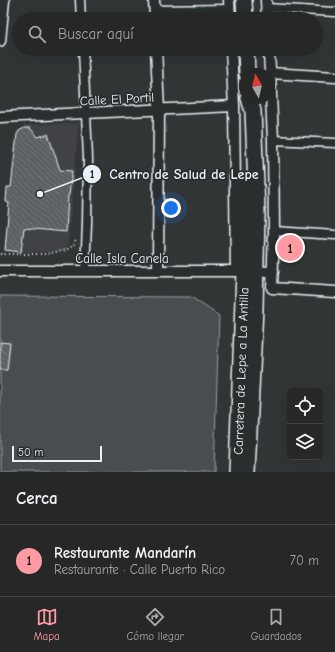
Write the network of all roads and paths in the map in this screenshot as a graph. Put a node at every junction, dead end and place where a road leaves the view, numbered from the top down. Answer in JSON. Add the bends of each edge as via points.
{"nodes":[{"id":1,"x":4,"y":0,"type":"edge"},
{"id":2,"x":80,"y":0,"type":"edge"},
{"id":3,"x":154,"y":0,"type":"edge"},
{"id":4,"x":244,"y":0,"type":"edge"},
{"id":5,"x":266,"y":4,"type":"edge"},
{"id":6,"x":229,"y":9,"type":"edge"},
{"id":7,"x":81,"y":12,"type":"edge"},
{"id":8,"x":155,"y":12,"type":"edge"},
{"id":9,"x":192,"y":12,"type":"edge"},
{"id":10,"x":245,"y":12,"type":"edge"},
{"id":11,"x":335,"y":12,"type":"edge"},
{"id":12,"x":0,"y":36,"type":"edge"},
{"id":13,"x":83,"y":56,"type":"edge"},
{"id":14,"x":156,"y":56,"type":"edge"},
{"id":15,"x":231,"y":56,"type":"edge"},
{"id":16,"x":246,"y":56,"type":"edge"},
{"id":17,"x":269,"y":56,"type":"edge"},
{"id":18,"x":247,"y":68,"type":"edge"},
{"id":19,"x":270,"y":68,"type":"edge"},
{"id":20,"x":275,"y":73,"type":"edge"},
{"id":21,"x":335,"y":77,"type":"edge"},
{"id":22,"x":248,"y":104,"type":"edge"},
{"id":23,"x":271,"y":104,"type":"edge"},
{"id":24,"x":234,"y":106,"type":"junction"},
{"id":25,"x":159,"y":110,"type":"junction"},
{"id":26,"x":87,"y":114,"type":"junction"},
{"id":27,"x":0,"y":117,"type":"edge"},
{"id":28,"x":273,"y":140,"type":"junction"},
{"id":29,"x":335,"y":144,"type":"edge"},
{"id":30,"x":274,"y":231,"type":"junction"},
{"id":31,"x":77,"y":234,"type":"dead end"},
{"id":32,"x":335,"y":235,"type":"edge"},
{"id":33,"x":0,"y":254,"type":"edge"},
{"id":34,"x":0,"y":271,"type":"edge"},
{"id":35,"x":85,"y":271,"type":"junction"},
{"id":36,"x":158,"y":271,"type":"junction"},
{"id":37,"x":246,"y":271,"type":"junction"},
{"id":38,"x":273,"y":272,"type":"junction"},
{"id":39,"x":335,"y":292,"type":"edge"},
{"id":40,"x":237,"y":472,"type":"edge"},
{"id":41,"x":247,"y":472,"type":"edge"}],
"edges":[{"from":1,"to":12,"type":"street"},
{"from":2,"to":7,"type":"street"},
{"from":3,"to":8,"type":"street"},
{"from":4,"to":10,"type":"main road"},
{"from":5,"to":11,"type":"street"},
{"from":6,"to":9,"type":"street"},
{"from":13,"to":26,"type":"street"},
{"from":14,"to":25,"type":"street"},
{"from":15,"to":24,"type":"street"},
{"from":16,"to":18,"type":"main road"},
{"from":17,"to":19,"type":"street"},
{"from":20,"to":21,"type":"street"},
{"from":22,"to":37,"type":"main road"},
{"from":23,"to":28,"type":"street"},
{"from":24,"to":25,"type":"street","name":"Calle El Portil"},
{"from":24,"to":37,"type":"street","via":[[236,191]]},
{"from":25,"to":26,"type":"street","name":"Calle El Portil"},
{"from":25,"to":36,"type":"street"},
{"from":26,"to":27,"type":"street","name":"Calle El Portil"},
{"from":26,"to":35,"type":"street"},
{"from":28,"to":29,"type":"street"},
{"from":28,"to":30,"type":"street"},
{"from":30,"to":32,"type":"street"},
{"from":30,"to":38,"type":"street"},
{"from":31,"to":33,"type":"path","via":[[74,245],[66,250],[46,254]]},
{"from":34,"to":35,"type":"street","name":"Calle Isla Canela"},
{"from":35,"to":36,"type":"street","name":"Calle Isla Canela"},
{"from":36,"to":37,"type":"street","name":"Calle Isla Canela"},
{"from":37,"to":38,"type":"street","name":"Calle Isla Canela"},
{"from":37,"to":40,"type":"main road","name":"Carretera de Lepe a La Antilla"},
{"from":37,"to":41,"type":"main road","name":"Carretera de Lepe a La Antilla","via":[[255,308]]},
{"from":38,"to":39,"type":"street","via":[[272,288]]}]}
